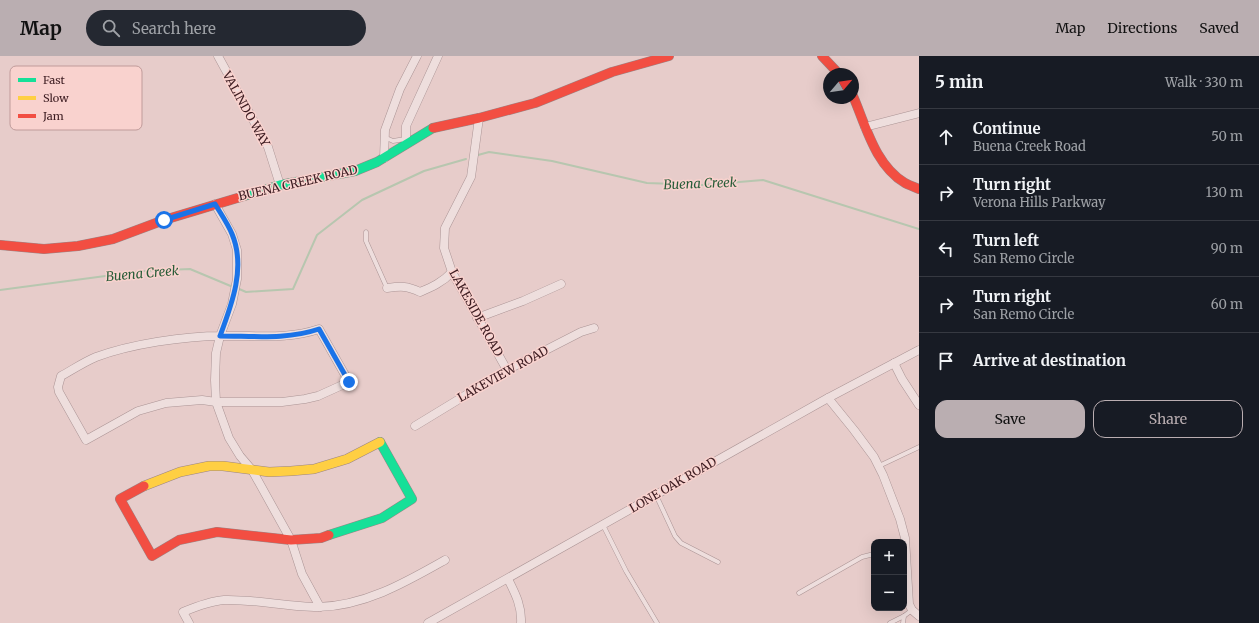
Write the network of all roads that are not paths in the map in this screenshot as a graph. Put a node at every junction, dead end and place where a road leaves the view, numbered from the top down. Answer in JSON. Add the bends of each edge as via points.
{"nodes":[{"id":1,"x":218,"y":56,"type":"edge"},
{"id":2,"x":417,"y":56,"type":"edge"},
{"id":3,"x":438,"y":56,"type":"edge"},
{"id":4,"x":669,"y":56,"type":"edge"},
{"id":5,"x":822,"y":56,"type":"edge"},
{"id":6,"x":833,"y":68,"type":"edge"},
{"id":7,"x":856,"y":104,"type":"edge"},
{"id":8,"x":919,"y":113,"type":"edge"},
{"id":9,"x":479,"y":118,"type":"junction"},
{"id":10,"x":865,"y":127,"type":"junction"},
{"id":11,"x":384,"y":137,"type":"junction"},
{"id":12,"x":406,"y":141,"type":"junction"},
{"id":13,"x":384,"y":158,"type":"junction"},
{"id":14,"x":280,"y":185,"type":"junction"},
{"id":15,"x":919,"y":189,"type":"edge"},
{"id":16,"x":215,"y":204,"type":"junction"},
{"id":17,"x":366,"y":232,"type":"dead end"},
{"id":18,"x":0,"y":245,"type":"edge"},
{"id":19,"x":452,"y":272,"type":"junction"},
{"id":20,"x":561,"y":284,"type":"dead end"},
{"id":21,"x":388,"y":288,"type":"joint"},
{"id":22,"x":477,"y":318,"type":"junction"},
{"id":23,"x":594,"y":328,"type":"dead end"},
{"id":24,"x":220,"y":336,"type":"junction"},
{"id":25,"x":919,"y":350,"type":"edge"},
{"id":26,"x":894,"y":363,"type":"junction"},
{"id":27,"x":507,"y":370,"type":"junction"},
{"id":28,"x":828,"y":398,"type":"junction"},
{"id":29,"x":216,"y":402,"type":"junction"},
{"id":30,"x":919,"y":405,"type":"edge"},
{"id":31,"x":414,"y":426,"type":"dead end"},
{"id":32,"x":919,"y":447,"type":"edge"},
{"id":33,"x":878,"y":466,"type":"junction"},
{"id":34,"x":252,"y":470,"type":"junction"},
{"id":35,"x":656,"y":495,"type":"junction"},
{"id":36,"x":603,"y":525,"type":"junction"},
{"id":37,"x":905,"y":539,"type":"edge"},
{"id":38,"x":291,"y":540,"type":"junction"},
{"id":39,"x":871,"y":555,"type":"edge"},
{"id":40,"x":445,"y":560,"type":"dead end"},
{"id":41,"x":718,"y":562,"type":"dead end"},
{"id":42,"x":907,"y":575,"type":"edge"},
{"id":43,"x":508,"y":579,"type":"junction"},
{"id":44,"x":799,"y":592,"type":"dead end"},
{"id":45,"x":320,"y":607,"type":"junction"},
{"id":46,"x":912,"y":610,"type":"junction"},
{"id":47,"x":904,"y":616,"type":"junction"},
{"id":48,"x":919,"y":616,"type":"edge"},
{"id":49,"x":189,"y":623,"type":"edge"},
{"id":50,"x":428,"y":623,"type":"edge"},
{"id":51,"x":521,"y":623,"type":"edge"},
{"id":52,"x":657,"y":623,"type":"edge"},
{"id":53,"x":890,"y":623,"type":"edge"},
{"id":54,"x":903,"y":623,"type":"edge"}],
"edges":[{"from":1,"to":14,"type":"street","name":"VALINDO WAY","via":[[268,147]]},
{"from":2,"to":11,"type":"street","via":[[400,89],[384,130]]},
{"from":3,"to":12,"type":"street","via":[[406,126]]},
{"from":4,"to":9,"type":"main road","name":"BUENA CREEK ROAD","via":[[612,72],[535,103]]},
{"from":5,"to":6,"type":"main road"},
{"from":7,"to":10,"type":"main road"},
{"from":8,"to":10,"type":"street"},
{"from":9,"to":12,"type":"main road","name":"BUENA CREEK ROAD","via":[[430,129]]},
{"from":9,"to":19,"type":"street","name":"LAKESIDE ROAD","via":[[471,177],[445,228],[444,248]]},
{"from":10,"to":15,"type":"main road","via":[[886,168],[896,177]]},
{"from":11,"to":12,"type":"lane","via":[[393,141]]},
{"from":11,"to":13,"type":"street"},
{"from":12,"to":13,"type":"main road","name":"BUENA CREEK ROAD"},
{"from":13,"to":14,"type":"main road","name":"BUENA CREEK ROAD","via":[[355,171]]},
{"from":14,"to":16,"type":"main road","name":"BUENA CREEK ROAD"},
{"from":16,"to":18,"type":"main road","name":"BUENA CREEK ROAD","via":[[97,243],[44,249]]},
{"from":16,"to":24,"type":"street","via":[[232,234],[236,250],[236,282],[232,304]]},
{"from":17,"to":21,"type":"lane","via":[[366,241]]},
{"from":19,"to":21,"type":"street","via":[[446,279],[420,292],[401,286]]},
{"from":19,"to":22,"type":"street","name":"LAKESIDE ROAD"},
{"from":20,"to":22,"type":"street"},
{"from":22,"to":27,"type":"street","name":"LAKESIDE ROAD"},
{"from":23,"to":27,"type":"street","name":"LAKEVIEW ROAD","via":[[581,332]]},
{"from":24,"to":29,"type":"street","via":[[216,353]]},
{"from":24,"to":29,"type":"street","via":[[288,336],[319,329],[349,382],[306,399],[282,402]]},
{"from":24,"to":29,"type":"street","via":[[183,338],[123,348],[94,358],[61,376],[58,387],[86,440],[138,412],[166,403],[202,400]]},
{"from":25,"to":26,"type":"street","name":"LONE OAK ROAD"},
{"from":26,"to":28,"type":"street","name":"LONE OAK ROAD"},
{"from":26,"to":30,"type":"street"},
{"from":27,"to":31,"type":"street","name":"LAKEVIEW ROAD"},
{"from":28,"to":33,"type":"street","via":[[874,457]]},
{"from":28,"to":35,"type":"street","name":"LONE OAK ROAD"},
{"from":29,"to":34,"type":"street","via":[[229,438]]},
{"from":32,"to":33,"type":"lane"},
{"from":33,"to":37,"type":"street","via":[[900,519]]},
{"from":34,"to":38,"type":"street"},
{"from":34,"to":38,"type":"main road","via":[[284,472],[322,468],[347,459],[380,442],[412,499],[382,518],[321,538]]},
{"from":34,"to":38,"type":"main road","via":[[222,466],[186,469],[120,499],[152,556],[179,540],[217,532]]},
{"from":35,"to":36,"type":"street","name":"LONE OAK ROAD"},
{"from":35,"to":41,"type":"lane","via":[[675,536],[681,543]]},
{"from":36,"to":43,"type":"street","name":"LONE OAK ROAD"},
{"from":36,"to":52,"type":"lane"},
{"from":38,"to":45,"type":"street","via":[[302,574]]},
{"from":39,"to":44,"type":"lane","via":[[862,557]]},
{"from":40,"to":45,"type":"street","via":[[394,588],[356,602]]},
{"from":42,"to":46,"type":"street","via":[[909,604]]},
{"from":43,"to":50,"type":"street","name":"LONE OAK ROAD"},
{"from":43,"to":51,"type":"street","via":[[518,598],[522,614]]},
{"from":45,"to":49,"type":"street","via":[[223,600],[184,612]]},
{"from":46,"to":47,"type":"lane"},
{"from":46,"to":48,"type":"street"},
{"from":47,"to":53,"type":"lane"},
{"from":47,"to":54,"type":"lane"}]}
